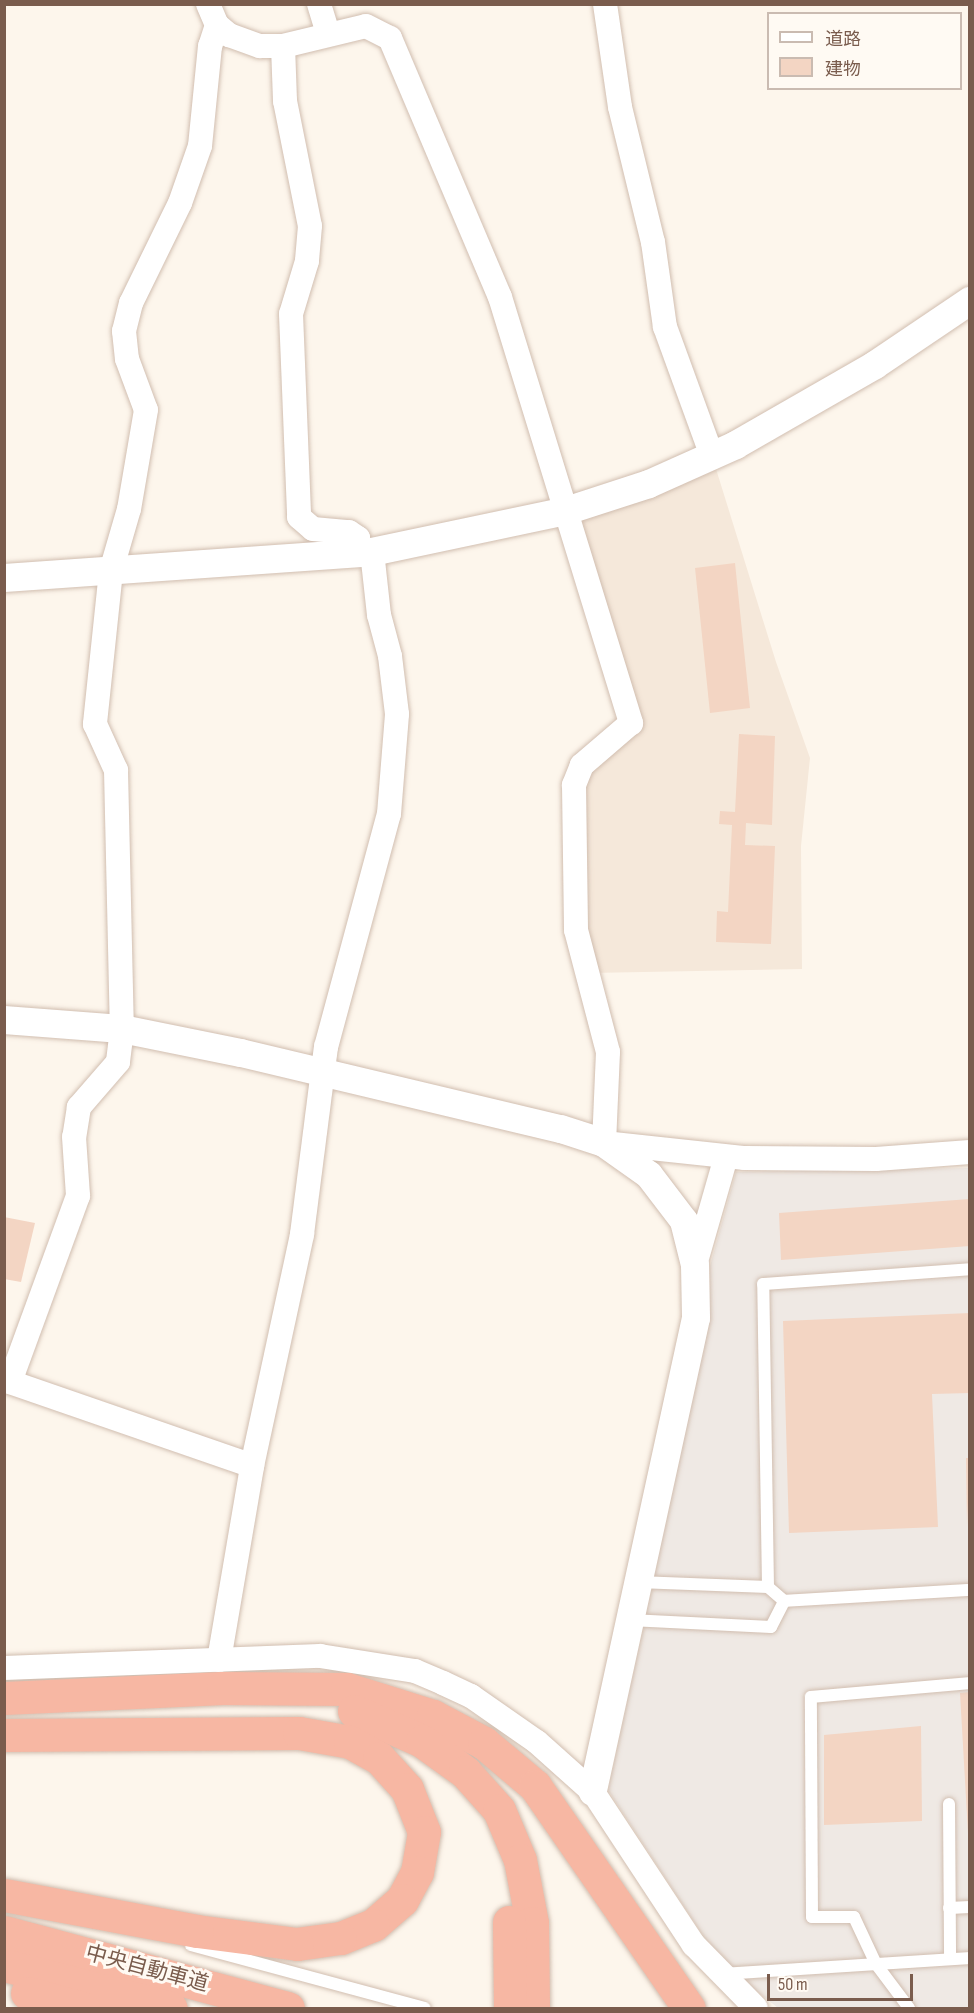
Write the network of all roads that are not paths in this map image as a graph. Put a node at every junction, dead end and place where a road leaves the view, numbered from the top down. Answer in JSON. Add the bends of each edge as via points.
{"nodes":[{"id":1,"x":319,"y":4,"type":"edge"},
{"id":2,"x":605,"y":4,"type":"edge"},
{"id":3,"x":213,"y":15,"type":"edge"},
{"id":4,"x":328,"y":34,"type":"junction"},
{"id":5,"x":283,"y":46,"type":"junction"},
{"id":6,"x":969,"y":301,"type":"edge"},
{"id":7,"x":712,"y":456,"type":"junction"},
{"id":8,"x":566,"y":511,"type":"junction"},
{"id":9,"x":366,"y":552,"type":"junction"},
{"id":10,"x":111,"y":571,"type":"junction"},
{"id":11,"x":4,"y":578,"type":"edge"},
{"id":12,"x":4,"y":1020,"type":"edge"},
{"id":13,"x":122,"y":1029,"type":"junction"},
{"id":14,"x":324,"y":1073,"type":"junction"},
{"id":15,"x":604,"y":1143,"type":"junction"},
{"id":16,"x":969,"y":1152,"type":"edge"},
{"id":17,"x":726,"y":1157,"type":"junction"},
{"id":18,"x":695,"y":1265,"type":"junction"},
{"id":19,"x":969,"y":1269,"type":"edge"},
{"id":20,"x":252,"y":1466,"type":"junction"},
{"id":21,"x":969,"y":1580,"type":"edge"},
{"id":22,"x":638,"y":1582,"type":"junction"},
{"id":23,"x":768,"y":1587,"type":"junction"},
{"id":24,"x":965,"y":1590,"type":"edge"},
{"id":25,"x":784,"y":1601,"type":"junction"},
{"id":26,"x":630,"y":1620,"type":"junction"},
{"id":27,"x":219,"y":1660,"type":"junction"},
{"id":28,"x":4,"y":1668,"type":"edge"},
{"id":29,"x":969,"y":1683,"type":"edge"},
{"id":30,"x":4,"y":1699,"type":"edge"},
{"id":31,"x":4,"y":1733,"type":"edge"},
{"id":32,"x":592,"y":1792,"type":"junction"},
{"id":33,"x":949,"y":1804,"type":"dead end"},
{"id":34,"x":4,"y":1895,"type":"edge"},
{"id":35,"x":969,"y":1907,"type":"edge"},
{"id":36,"x":949,"y":1908,"type":"junction"},
{"id":37,"x":132,"y":1919,"type":"junction"},
{"id":38,"x":4,"y":1932,"type":"edge"},
{"id":39,"x":969,"y":1958,"type":"edge"},
{"id":40,"x":950,"y":1959,"type":"junction"},
{"id":41,"x":876,"y":1964,"type":"junction"},
{"id":42,"x":4,"y":1965,"type":"edge"},
{"id":43,"x":721,"y":1974,"type":"junction"},
{"id":44,"x":4,"y":1986,"type":"edge"},
{"id":45,"x":83,"y":2008,"type":"edge"},
{"id":46,"x":171,"y":2008,"type":"edge"},
{"id":47,"x":288,"y":2008,"type":"edge"},
{"id":48,"x":424,"y":2008,"type":"edge"},
{"id":49,"x":518,"y":2008,"type":"edge"},
{"id":50,"x":689,"y":2008,"type":"edge"},
{"id":51,"x":756,"y":2008,"type":"edge"},
{"id":52,"x":909,"y":2008,"type":"edge"}],
"edges":[{"from":1,"to":4,"type":"street"},
{"from":2,"to":7,"type":"street","via":[[620,107],[653,243],[665,327]]},
{"from":3,"to":5,"type":"street","via":[[244,42]]},
{"from":3,"to":10,"type":"street","via":[[200,146],[180,203],[131,303],[124,331],[127,359],[146,410],[129,509]]},
{"from":4,"to":5,"type":"street"},
{"from":4,"to":8,"type":"street","via":[[366,26],[390,38],[500,297]]},
{"from":5,"to":9,"type":"street","via":[[285,101],[310,226],[307,261],[291,314],[299,517],[313,530],[349,532]]},
{"from":6,"to":7,"type":"street","via":[[805,408]]},
{"from":7,"to":8,"type":"street","via":[[649,484]]},
{"from":8,"to":9,"type":"street"},
{"from":8,"to":15,"type":"street","via":[[631,723],[582,765],[574,785],[576,930],[608,1052]]},
{"from":9,"to":10,"type":"street"},
{"from":9,"to":14,"type":"street","via":[[390,656],[398,714],[397,750],[389,814],[326,1047]]},
{"from":10,"to":11,"type":"street"},
{"from":10,"to":13,"type":"street","via":[[95,724],[116,770]]},
{"from":12,"to":13,"type":"street"},
{"from":13,"to":14,"type":"street"},
{"from":13,"to":20,"type":"street","via":[[118,1062],[79,1107],[74,1137],[78,1196],[10,1382]]},
{"from":14,"to":15,"type":"street"},
{"from":14,"to":20,"type":"street","via":[[302,1234]]},
{"from":15,"to":17,"type":"street"},
{"from":15,"to":18,"type":"street","via":[[649,1175],[684,1221]]},
{"from":16,"to":17,"type":"street","via":[[876,1159]]},
{"from":17,"to":18,"type":"street"},
{"from":18,"to":22,"type":"street","via":[[696,1318]]},
{"from":19,"to":23,"type":"lane","via":[[763,1284]]},
{"from":20,"to":27,"type":"street"},
{"from":21,"to":24,"type":"lane"},
{"from":22,"to":23,"type":"lane"},
{"from":22,"to":26,"type":"street"},
{"from":23,"to":25,"type":"lane"},
{"from":24,"to":25,"type":"lane"},
{"from":25,"to":26,"type":"lane","via":[[771,1627]]},
{"from":26,"to":32,"type":"street"},
{"from":27,"to":28,"type":"street"},
{"from":27,"to":32,"type":"street","via":[[320,1656],[416,1671],[471,1696],[537,1742]]},
{"from":29,"to":41,"type":"lane","via":[[811,1697],[812,1917],[854,1917]]},
{"from":30,"to":49,"type":"highway","via":[[238,1701],[358,1711],[422,1741],[465,1772],[499,1810],[520,1860],[532,1923]]},
{"from":30,"to":50,"type":"highway","via":[[223,1688],[347,1689],[433,1716],[484,1743],[535,1786]]},
{"from":31,"to":37,"type":"highway","via":[[299,1733],[350,1742],[379,1758],[408,1789],[424,1832],[417,1872],[402,1900],[373,1925],[340,1938],[297,1944]]},
{"from":31,"to":49,"type":"highway","via":[[282,1716],[354,1725],[403,1747],[454,1789],[482,1825],[502,1876]]},
{"from":32,"to":43,"type":"street","via":[[694,1945]]},
{"from":33,"to":36,"type":"lane"},
{"from":34,"to":37,"type":"highway"},
{"from":35,"to":36,"type":"lane"},
{"from":36,"to":40,"type":"lane"},
{"from":37,"to":48,"type":"lane","via":[[184,1943]]},
{"from":38,"to":47,"type":"highway","name":"中央自動車道"},
{"from":39,"to":40,"type":"lane"},
{"from":40,"to":41,"type":"lane"},
{"from":41,"to":43,"type":"lane"},
{"from":41,"to":52,"type":"lane"},
{"from":42,"to":46,"type":"highway","name":"中央自動車道"},
{"from":43,"to":51,"type":"street"},
{"from":44,"to":45,"type":"highway"}]}
